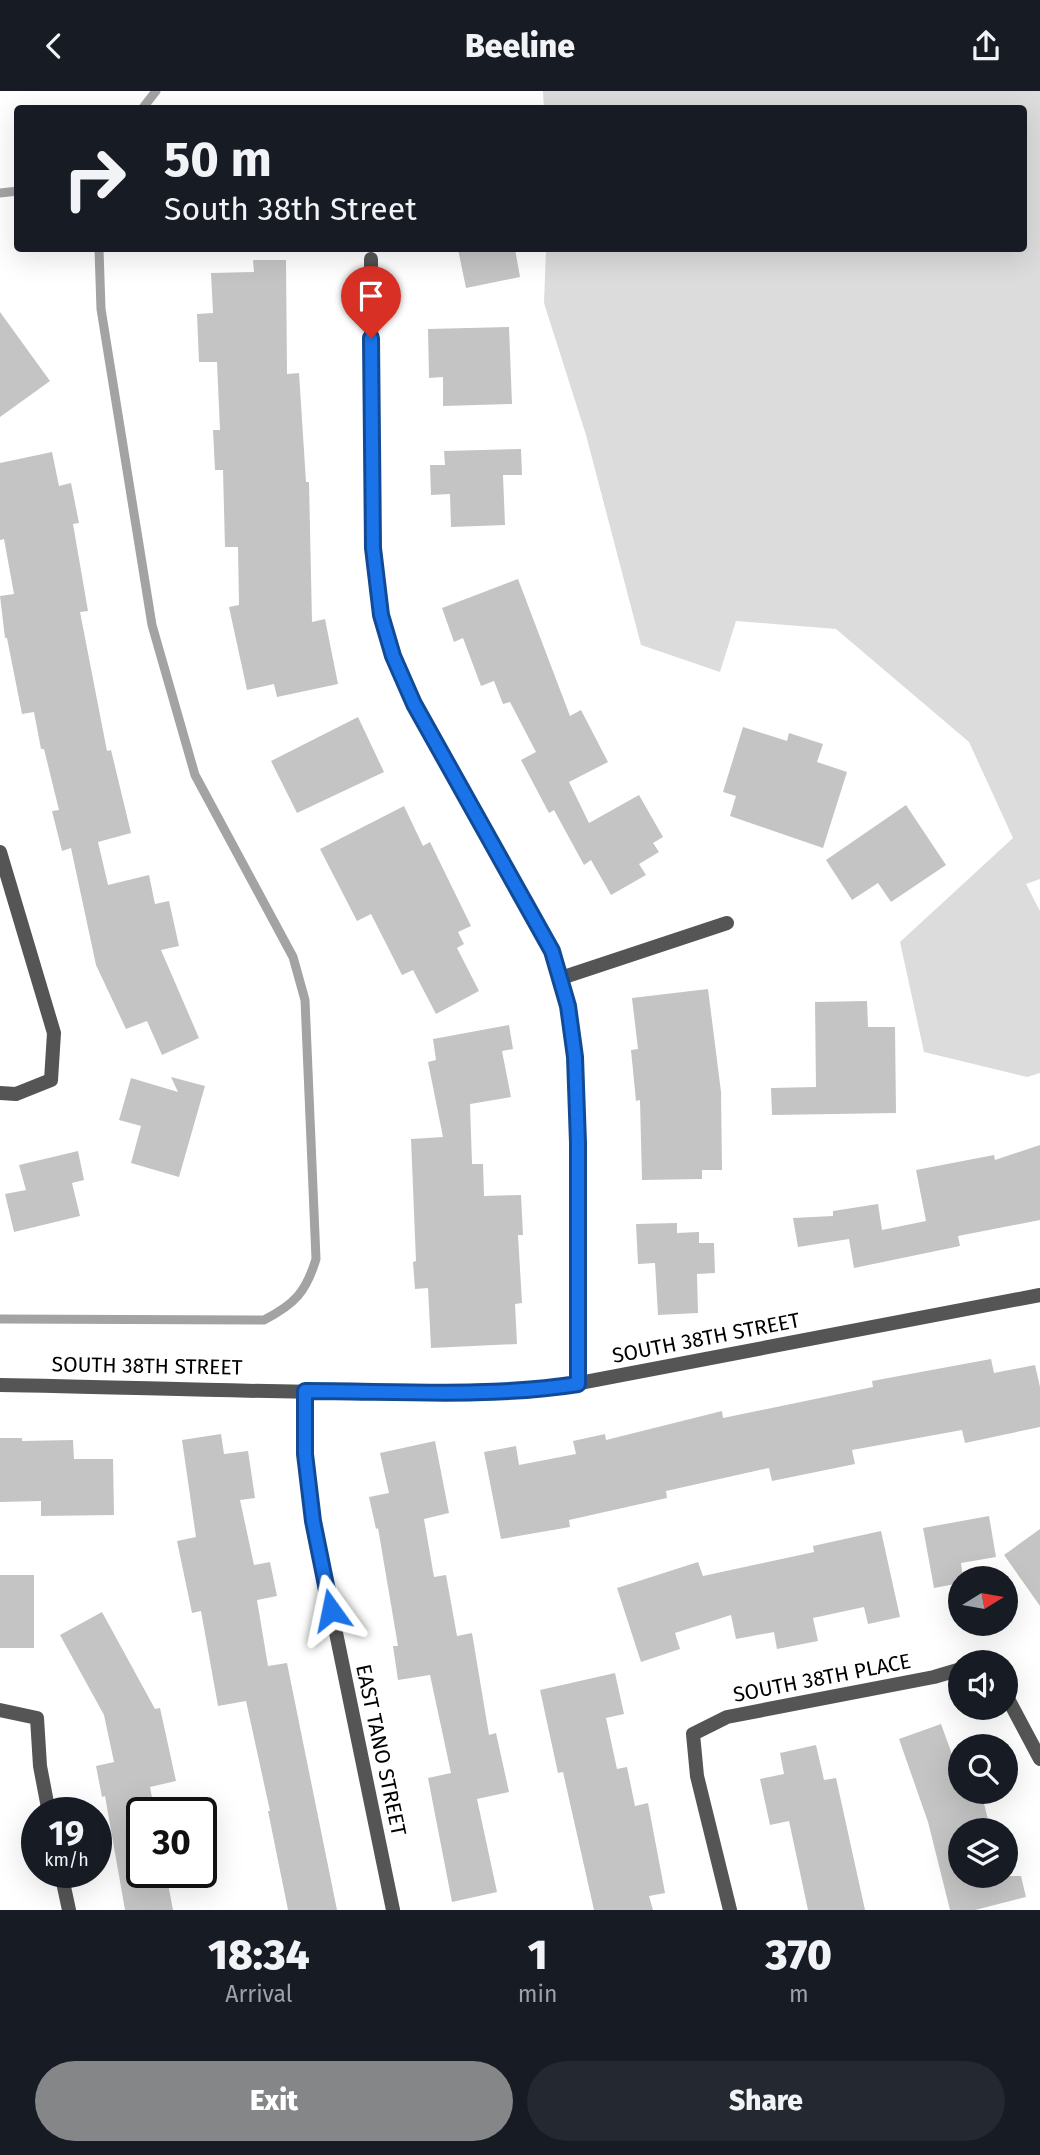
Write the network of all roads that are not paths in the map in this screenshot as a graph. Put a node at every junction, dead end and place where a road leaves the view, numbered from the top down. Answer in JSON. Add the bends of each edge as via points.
{"nodes":[{"id":1,"x":371,"y":258,"type":"dead end"},
{"id":2,"x":0,"y":852,"type":"edge"},
{"id":3,"x":727,"y":923,"type":"dead end"},
{"id":4,"x":561,"y":978,"type":"junction"},
{"id":5,"x":0,"y":1093,"type":"edge"},
{"id":6,"x":1040,"y":1296,"type":"edge"},
{"id":7,"x":578,"y":1384,"type":"junction"},
{"id":8,"x":0,"y":1385,"type":"edge"},
{"id":9,"x":305,"y":1391,"type":"junction"},
{"id":10,"x":948,"y":1673,"type":"edge"},
{"id":11,"x":0,"y":1710,"type":"edge"},
{"id":12,"x":1018,"y":1718,"type":"edge"},
{"id":13,"x":1040,"y":1759,"type":"edge"},
{"id":14,"x":46,"y":1797,"type":"edge"},
{"id":15,"x":64,"y":1888,"type":"edge"},
{"id":16,"x":69,"y":1910,"type":"edge"},
{"id":17,"x":393,"y":1910,"type":"edge"},
{"id":18,"x":730,"y":1910,"type":"edge"}],
"edges":[{"from":1,"to":4,"type":"street","via":[[372,535],[381,615],[414,704],[527,903]]},
{"from":2,"to":5,"type":"street","via":[[54,1033],[51,1080],[16,1094]]},
{"from":3,"to":4,"type":"street"},
{"from":4,"to":7,"type":"street","via":[[575,1057],[578,1118]]},
{"from":6,"to":7,"type":"street","name":"SOUTH 38TH STREET"},
{"from":7,"to":9,"type":"street","name":"SOUTH 38TH STREET","via":[[482,1392]]},
{"from":8,"to":9,"type":"street","name":"SOUTH 38TH STREET"},
{"from":9,"to":17,"type":"street","name":"EAST TANO STREET","via":[[305,1454],[313,1521]]},
{"from":10,"to":18,"type":"street","name":"SOUTH 38TH PLACE","via":[[727,1717],[693,1734],[697,1776]]},
{"from":11,"to":14,"type":"street","via":[[37,1718]]},
{"from":12,"to":13,"type":"street"},
{"from":15,"to":16,"type":"street"}]}
